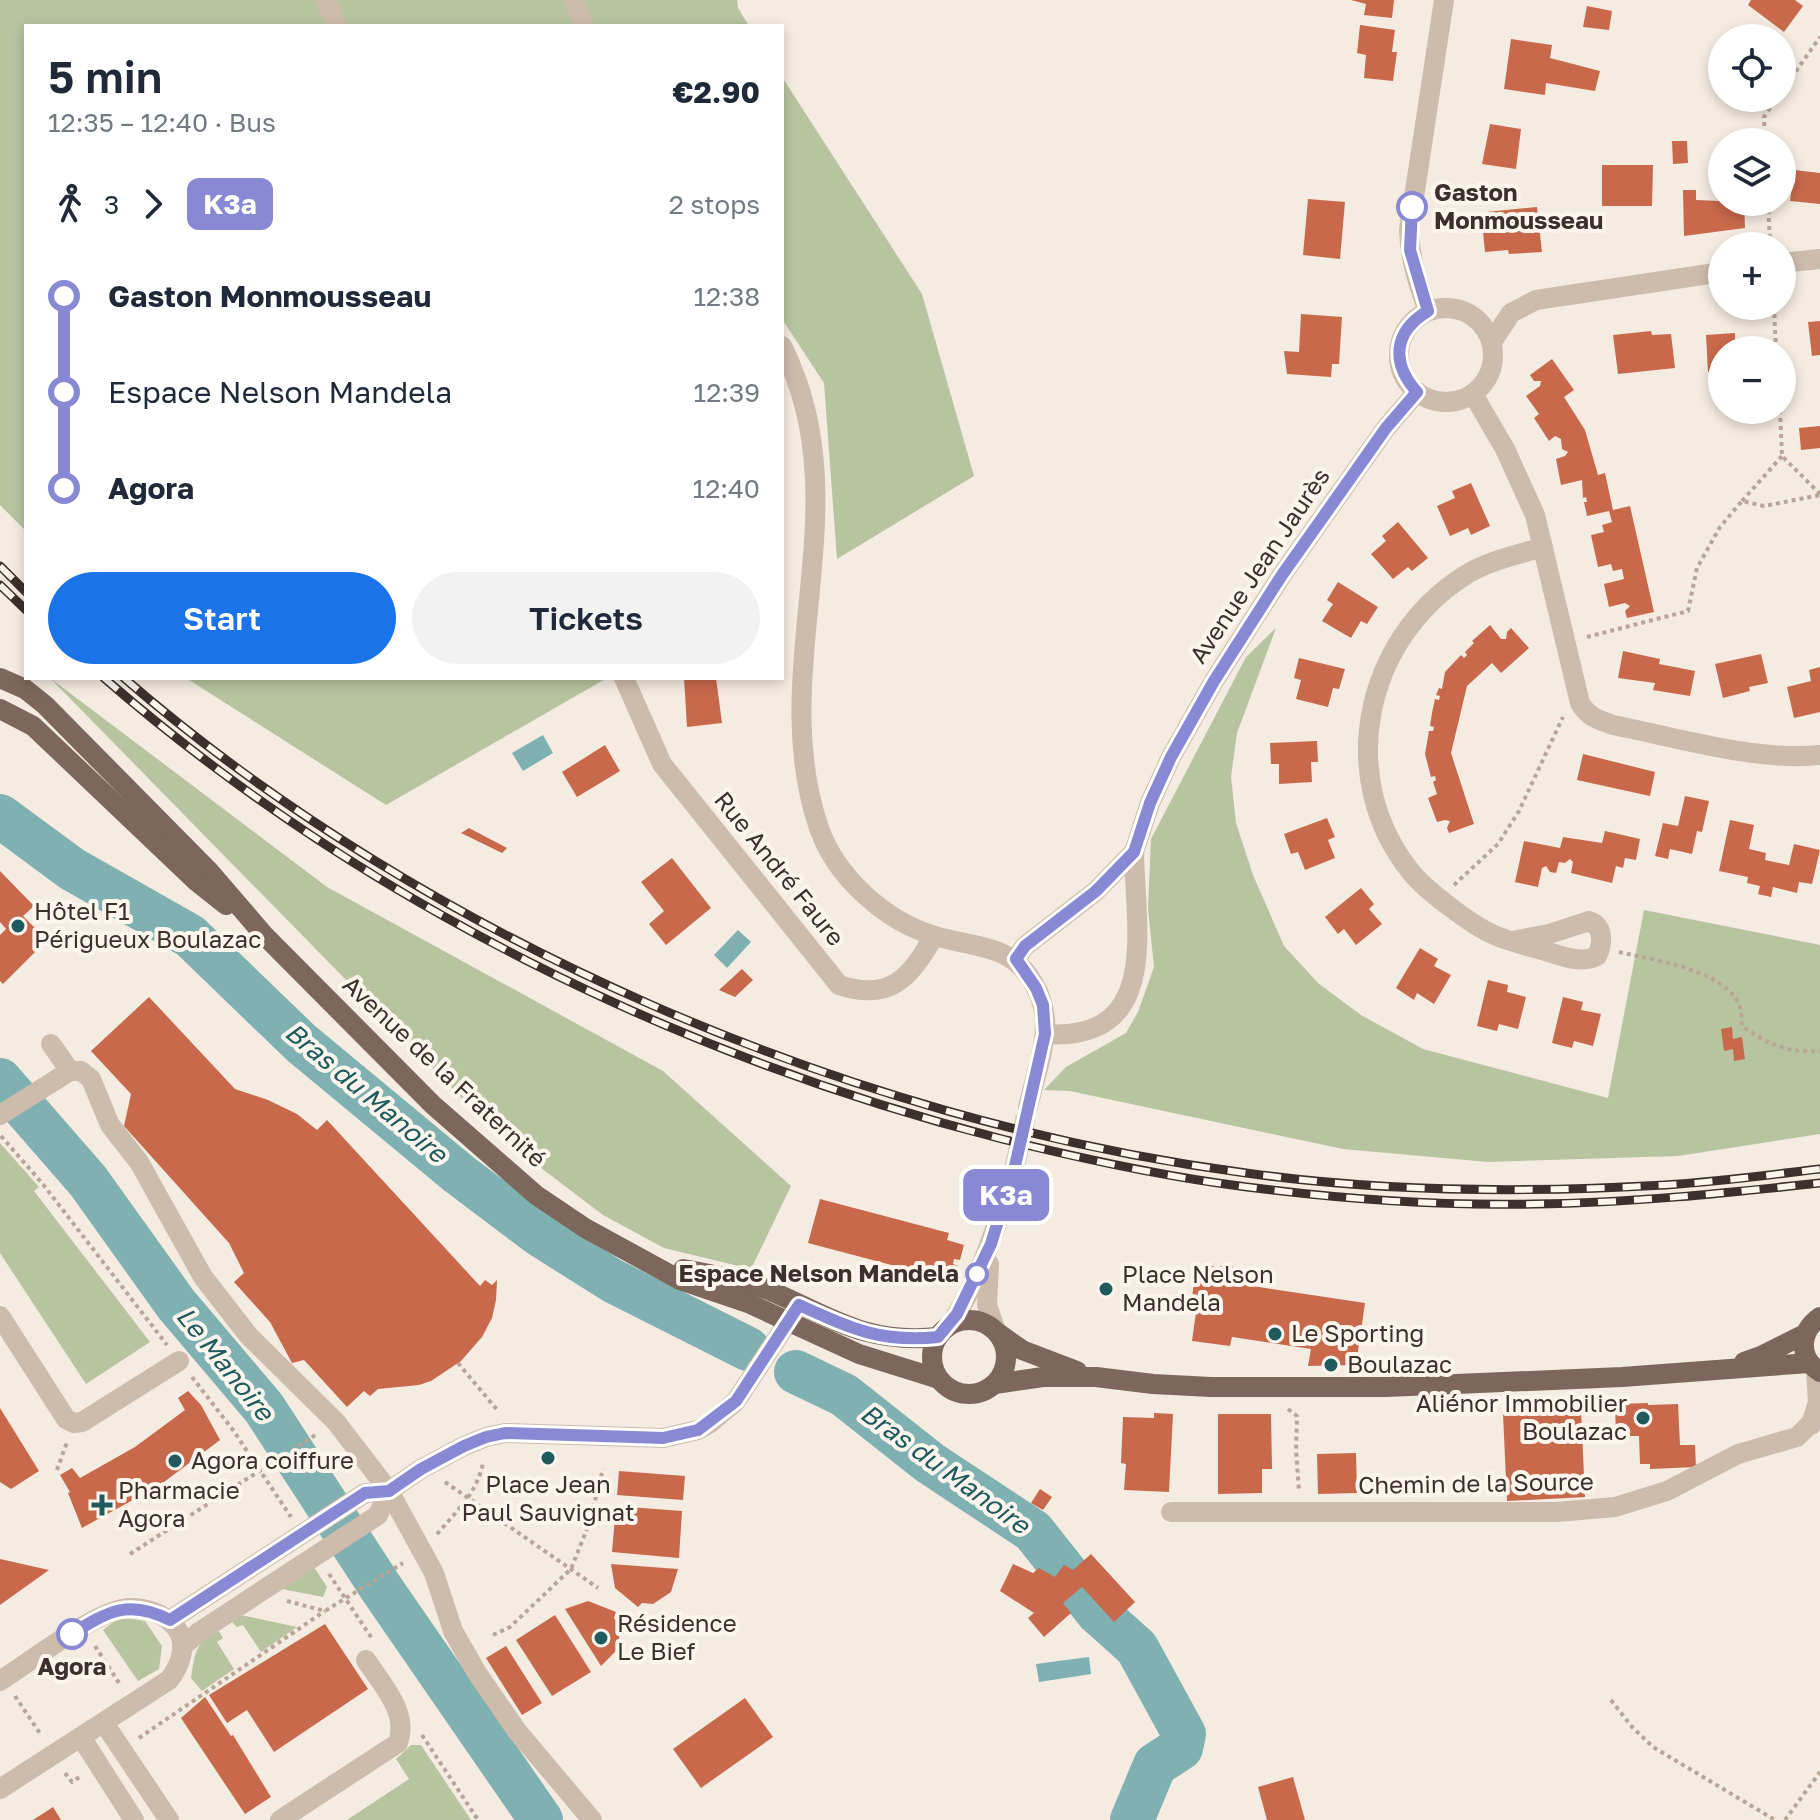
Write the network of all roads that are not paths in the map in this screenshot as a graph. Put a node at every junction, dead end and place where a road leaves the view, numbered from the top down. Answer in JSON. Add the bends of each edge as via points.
{"nodes":[{"id":1,"x":326,"y":0,"type":"edge"},
{"id":2,"x":574,"y":0,"type":"edge"},
{"id":3,"x":1444,"y":0,"type":"edge"},
{"id":4,"x":336,"y":24,"type":"edge"},
{"id":5,"x":583,"y":24,"type":"edge"},
{"id":6,"x":1820,"y":259,"type":"edge"},
{"id":7,"x":1796,"y":262,"type":"edge"},
{"id":8,"x":1708,"y":274,"type":"edge"},
{"id":9,"x":1428,"y":311,"type":"junction"},
{"id":10,"x":1492,"y":342,"type":"junction"},
{"id":11,"x":784,"y":350,"type":"edge"},
{"id":12,"x":1417,"y":392,"type":"junction"},
{"id":13,"x":1473,"y":394,"type":"junction"},
{"id":14,"x":1543,"y":547,"type":"junction"},
{"id":15,"x":0,"y":678,"type":"edge"},
{"id":16,"x":625,"y":680,"type":"edge"},
{"id":17,"x":0,"y":709,"type":"edge"},
{"id":18,"x":1820,"y":755,"type":"edge"},
{"id":19,"x":1134,"y":852,"type":"junction"},
{"id":20,"x":264,"y":935,"type":"junction"},
{"id":21,"x":934,"y":936,"type":"junction"},
{"id":22,"x":1512,"y":941,"type":"junction"},
{"id":23,"x":1016,"y":959,"type":"junction"},
{"id":24,"x":1045,"y":1034,"type":"junction"},
{"id":25,"x":51,"y":1044,"type":"dead end"},
{"id":26,"x":64,"y":1075,"type":"junction"},
{"id":27,"x":1028,"y":1107,"type":"tunnel mouth"},
{"id":28,"x":0,"y":1115,"type":"edge"},
{"id":29,"x":1015,"y":1166,"type":"tunnel mouth"},
{"id":30,"x":991,"y":1244,"type":"junction"},
{"id":31,"x":793,"y":1314,"type":"junction"},
{"id":32,"x":0,"y":1316,"type":"edge"},
{"id":33,"x":1820,"y":1317,"type":"edge"},
{"id":34,"x":944,"y":1331,"type":"junction"},
{"id":35,"x":996,"y":1331,"type":"junction"},
{"id":36,"x":1805,"y":1334,"type":"junction"},
{"id":37,"x":179,"y":1361,"type":"road end"},
{"id":38,"x":1815,"y":1369,"type":"edge"},
{"id":39,"x":1721,"y":1370,"type":"junction"},
{"id":40,"x":1096,"y":1377,"type":"junction"},
{"id":41,"x":939,"y":1379,"type":"junction"},
{"id":42,"x":995,"y":1384,"type":"junction"},
{"id":43,"x":1816,"y":1420,"type":"edge"},
{"id":44,"x":389,"y":1491,"type":"junction"},
{"id":45,"x":1171,"y":1512,"type":"dead end"},
{"id":46,"x":170,"y":1620,"type":"junction"},
{"id":47,"x":182,"y":1647,"type":"junction"},
{"id":48,"x":366,"y":1660,"type":"dead end"},
{"id":49,"x":0,"y":1681,"type":"edge"},
{"id":50,"x":104,"y":1723,"type":"junction"},
{"id":51,"x":81,"y":1737,"type":"junction"},
{"id":52,"x":0,"y":1789,"type":"edge"},
{"id":53,"x":134,"y":1820,"type":"edge"},
{"id":54,"x":169,"y":1820,"type":"edge"},
{"id":55,"x":280,"y":1820,"type":"edge"},
{"id":56,"x":592,"y":1820,"type":"edge"}],
"edges":[{"from":1,"to":4,"type":"street"},
{"from":2,"to":5,"type":"street"},
{"from":3,"to":9,"type":"street","via":[[1409,230],[1415,275]]},
{"from":6,"to":7,"type":"street"},
{"from":8,"to":10,"type":"street","via":[[1536,300],[1511,313]]},
{"from":9,"to":10,"type":"street","via":[[1444,308],[1474,316]]},
{"from":9,"to":12,"type":"street","via":[[1416,318],[1401,341],[1399,355],[1401,369]]},
{"from":10,"to":13,"type":"street","via":[[1491,371]]},
{"from":11,"to":21,"type":"street","via":[[795,371],[815,447],[816,540],[802,679],[811,799],[819,829],[843,871],[882,909]]},
{"from":12,"to":13,"type":"street","via":[[1444,402]]},
{"from":12,"to":19,"type":"street","name":"Avenue Jean Jaurès","via":[[1282,575],[1214,681],[1171,757]]},
{"from":13,"to":14,"type":"street","via":[[1505,449],[1535,515]]},
{"from":14,"to":18,"type":"street","via":[[1580,703],[1594,719],[1766,755]]},
{"from":14,"to":22,"type":"street","via":[[1466,574],[1437,596],[1395,647],[1381,674],[1366,743],[1384,829],[1411,873],[1491,934]]},
{"from":15,"to":20,"type":"main road","name":"Avenue de la Fraternité","via":[[45,705],[209,871]]},
{"from":16,"to":21,"type":"street","name":"Rue André Faure","via":[[662,764],[839,985],[868,992],[896,985]]},
{"from":17,"to":20,"type":"main road","name":"Avenue de la Fraternité","via":[[33,726],[197,882]]},
{"from":19,"to":23,"type":"street","name":"Avenue Jean Jaurès"},
{"from":19,"to":24,"type":"street","via":[[1138,946],[1127,997],[1096,1027],[1063,1036]]},
{"from":20,"to":31,"type":"main road","name":"Avenue de la Fraternité","via":[[433,1105],[536,1195],[640,1259],[748,1283]]},
{"from":21,"to":23,"type":"street"},
{"from":22,"to":22,"type":"street","via":[[1589,921],[1601,932],[1601,948],[1590,959]]},
{"from":23,"to":24,"type":"street","via":[[1043,1005]]},
{"from":24,"to":27,"type":"street"},
{"from":25,"to":26,"type":"street"},
{"from":26,"to":28,"type":"street"},
{"from":26,"to":44,"type":"street","via":[[81,1071],[91,1079],[110,1125],[139,1162],[203,1277],[249,1336],[336,1422]]},
{"from":29,"to":30,"type":"street"},
{"from":30,"to":34,"type":"street","via":[[965,1301]]},
{"from":30,"to":35,"type":"street","via":[[987,1305]]},
{"from":31,"to":34,"type":"main road","name":"Avenue de la Fraternité","via":[[873,1336],[916,1339]]},
{"from":31,"to":41,"type":"main road","name":"Avenue de la Fraternité","via":[[859,1354]]},
{"from":31,"to":44,"type":"street","via":[[736,1401],[698,1430],[663,1438],[505,1433],[464,1446]]},
{"from":32,"to":37,"type":"street","via":[[66,1419],[74,1423]]},
{"from":33,"to":36,"type":"main road"},
{"from":34,"to":35,"type":"main road","via":[[974,1320]]},
{"from":34,"to":41,"type":"main road","via":[[932,1358]]},
{"from":35,"to":40,"type":"main road","via":[[1022,1350]]},
{"from":35,"to":42,"type":"main road","via":[[1006,1352]]},
{"from":36,"to":38,"type":"main road","via":[[1804,1353]]},
{"from":36,"to":39,"type":"main road"},
{"from":38,"to":39,"type":"main road"},
{"from":38,"to":43,"type":"street","name":"Chemin de la Source"},
{"from":39,"to":40,"type":"main road","via":[[1517,1383],[1276,1389]]},
{"from":40,"to":42,"type":"main road"},
{"from":41,"to":42,"type":"main road","via":[[948,1388],[972,1394]]},
{"from":43,"to":45,"type":"street","name":"Chemin de la Source","via":[[1797,1437],[1738,1454],[1667,1491],[1615,1507],[1557,1512]]},
{"from":44,"to":46,"type":"street","via":[[365,1493]]},
{"from":44,"to":47,"type":"street","via":[[378,1515]]},
{"from":44,"to":56,"type":"street","via":[[434,1573],[453,1631],[477,1673],[517,1731]]},
{"from":46,"to":47,"type":"street"},
{"from":46,"to":49,"type":"street","via":[[151,1610],[125,1608],[107,1614]]},
{"from":47,"to":50,"type":"street","via":[[169,1680]]},
{"from":48,"to":55,"type":"street","via":[[399,1711],[403,1729],[398,1743]]},
{"from":50,"to":51,"type":"street"},
{"from":50,"to":54,"type":"street"},
{"from":51,"to":52,"type":"street"},
{"from":51,"to":53,"type":"street"}]}
